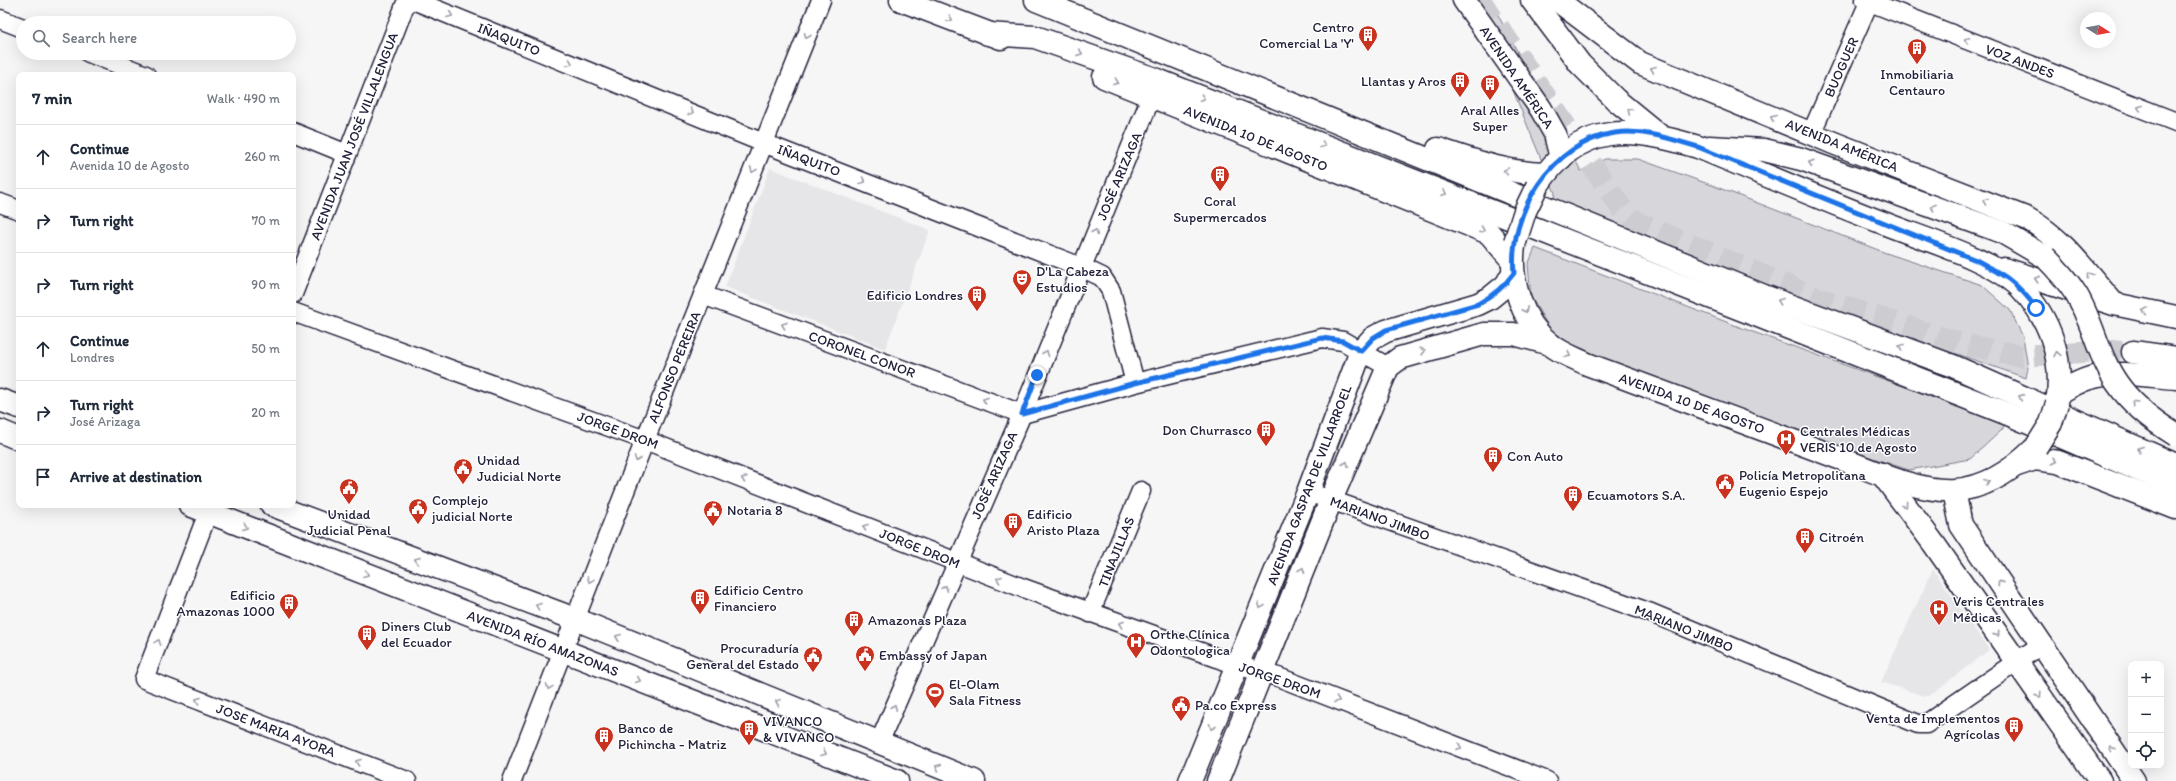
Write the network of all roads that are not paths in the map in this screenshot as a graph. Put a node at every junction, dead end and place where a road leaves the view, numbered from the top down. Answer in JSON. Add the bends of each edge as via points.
{"nodes":[{"id":1,"x":407,"y":0,"type":"edge"},
{"id":2,"x":414,"y":0,"type":"edge"},
{"id":3,"x":822,"y":0,"type":"edge"},
{"id":4,"x":901,"y":0,"type":"edge"},
{"id":5,"x":1036,"y":0,"type":"edge"},
{"id":6,"x":1065,"y":0,"type":"edge"},
{"id":7,"x":1464,"y":0,"type":"edge"},
{"id":8,"x":1532,"y":0,"type":"edge"},
{"id":9,"x":1557,"y":0,"type":"edge"},
{"id":10,"x":1868,"y":1,"type":"edge"},
{"id":11,"x":0,"y":19,"type":"edge"},
{"id":12,"x":16,"y":25,"type":"edge"},
{"id":13,"x":988,"y":34,"type":"junction"},
{"id":14,"x":107,"y":60,"type":"edge"},
{"id":15,"x":138,"y":72,"type":"edge"},
{"id":16,"x":1152,"y":95,"type":"junction"},
{"id":17,"x":2176,"y":122,"type":"edge"},
{"id":18,"x":296,"y":133,"type":"edge"},
{"id":19,"x":1811,"y":134,"type":"junction"},
{"id":20,"x":1660,"y":136,"type":"junction"},
{"id":21,"x":764,"y":141,"type":"junction"},
{"id":22,"x":1698,"y":147,"type":"junction"},
{"id":23,"x":347,"y":154,"type":"junction"},
{"id":24,"x":1561,"y":158,"type":"junction"},
{"id":25,"x":1541,"y":180,"type":"junction"},
{"id":26,"x":0,"y":203,"type":"edge"},
{"id":27,"x":16,"y":209,"type":"edge"},
{"id":28,"x":1514,"y":258,"type":"junction"},
{"id":29,"x":1976,"y":260,"type":"junction"},
{"id":30,"x":1081,"y":267,"type":"junction"},
{"id":31,"x":296,"y":286,"type":"edge"},
{"id":32,"x":703,"y":295,"type":"junction"},
{"id":33,"x":2114,"y":304,"type":"junction"},
{"id":34,"x":296,"y":313,"type":"edge"},
{"id":35,"x":2176,"y":317,"type":"edge"},
{"id":36,"x":1550,"y":344,"type":"junction"},
{"id":37,"x":1361,"y":351,"type":"junction"},
{"id":38,"x":2133,"y":352,"type":"tunnel mouth"},
{"id":39,"x":2176,"y":358,"type":"edge"},
{"id":40,"x":1388,"y":367,"type":"junction"},
{"id":41,"x":2176,"y":378,"type":"edge"},
{"id":42,"x":1135,"y":383,"type":"junction"},
{"id":43,"x":2058,"y":398,"type":"junction"},
{"id":44,"x":0,"y":400,"type":"edge"},
{"id":45,"x":16,"y":406,"type":"edge"},
{"id":46,"x":1022,"y":414,"type":"junction"},
{"id":47,"x":0,"y":431,"type":"edge"},
{"id":48,"x":2176,"y":434,"type":"edge"},
{"id":49,"x":16,"y":438,"type":"edge"},
{"id":50,"x":645,"y":440,"type":"junction"},
{"id":51,"x":2016,"y":465,"type":"junction"},
{"id":52,"x":2176,"y":465,"type":"edge"},
{"id":53,"x":1882,"y":474,"type":"junction"},
{"id":54,"x":2176,"y":486,"type":"edge"},
{"id":55,"x":1954,"y":490,"type":"junction"},
{"id":56,"x":1141,"y":491,"type":"dead end"},
{"id":57,"x":1308,"y":492,"type":"junction"},
{"id":58,"x":1331,"y":500,"type":"junction"},
{"id":59,"x":203,"y":508,"type":"edge"},
{"id":60,"x":206,"y":508,"type":"edge"},
{"id":61,"x":280,"y":508,"type":"edge"},
{"id":62,"x":2176,"y":508,"type":"edge"},
{"id":63,"x":956,"y":563,"type":"junction"},
{"id":64,"x":1090,"y":613,"type":"junction"},
{"id":65,"x":575,"y":620,"type":"junction"},
{"id":66,"x":2042,"y":646,"type":"junction"},
{"id":67,"x":563,"y":650,"type":"junction"},
{"id":68,"x":2017,"y":662,"type":"junction"},
{"id":69,"x":1237,"y":665,"type":"junction"},
{"id":70,"x":1262,"y":671,"type":"junction"},
{"id":71,"x":878,"y":743,"type":"junction"},
{"id":72,"x":408,"y":781,"type":"edge"},
{"id":73,"x":512,"y":781,"type":"edge"},
{"id":74,"x":897,"y":781,"type":"edge"},
{"id":75,"x":974,"y":781,"type":"edge"},
{"id":76,"x":1190,"y":781,"type":"edge"},
{"id":77,"x":1218,"y":781,"type":"edge"},
{"id":78,"x":1548,"y":781,"type":"edge"},
{"id":79,"x":2100,"y":781,"type":"edge"},
{"id":80,"x":2134,"y":781,"type":"edge"}],
"edges":[{"from":1,"to":23,"type":"street","name":"AVENIDA JUAN JOSÉ VILLALENGUA"},
{"from":2,"to":21,"type":"street","name":"IÑAQUITO","one_way":true},
{"from":3,"to":21,"type":"street","name":"ALFONSO PEREIRA","one_way":true},
{"from":4,"to":13,"type":"main road","name":"AVENIDA 10 DE AGOSTO","one_way":true},
{"from":52,"to":5,"type":"main road","one_way":true,"via":[[1953,366],[1720,278]]},
{"from":25,"to":6,"type":"main road","one_way":true,"via":[[1497,169],[1409,140]]},
{"from":7,"to":24,"type":"main road","name":"AVENIDA AMÉRICA","via":[[1540,108],[1555,134]]},
{"from":20,"to":8,"type":"main road","one_way":true,"via":[[1616,100],[1580,64]]},
{"from":19,"to":9,"type":"main road","name":"AVENIDA AMÉRICA","one_way":true,"via":[[1640,64]]},
{"from":17,"to":10,"type":"street","name":"VOZ ANDES","one_way":true},
{"from":10,"to":19,"type":"street","name":"BUOGUER"},
{"from":11,"to":12,"type":"street"},
{"from":13,"to":16,"type":"main road","name":"AVENIDA 10 DE AGOSTO","one_way":true},
{"from":13,"to":54,"type":"main road","name":"AVENIDA 10 DE AGOSTO","one_way":true,"via":[[1035,37],[1152,78],[1993,408]]},
{"from":14,"to":15,"type":"street"},
{"from":16,"to":28,"type":"main road","name":"AVENIDA 10 DE AGOSTO","one_way":true,"via":[[1489,233]]},
{"from":30,"to":16,"type":"street","name":"JOSÉ ARIZAGA","one_way":true},
{"from":18,"to":23,"type":"street"},
{"from":33,"to":19,"type":"main road","name":"AVENIDA AMÉRICA","one_way":true,"via":[[2071,253],[2050,233],[2028,219]]},
{"from":20,"to":22,"type":"main road","name":"AVENIDA 10 DE AGOSTO"},
{"from":20,"to":24,"type":"main road","name":"AVENIDA 10 DE AGOSTO","via":[[1627,132],[1602,135]]},
{"from":21,"to":30,"type":"street","name":"IÑAQUITO","one_way":true},
{"from":21,"to":32,"type":"street","name":"ALFONSO PEREIRA","one_way":true},
{"from":22,"to":29,"type":"main road","name":"AVENIDA 10 DE AGOSTO"},
{"from":48,"to":22,"type":"main road","one_way":true,"bridge":true,"via":[[2150,418],[2117,383],[2101,354],[2076,295],[2045,257],[2002,232],[1801,159],[1764,150]]},
{"from":23,"to":31,"type":"street","name":"AVENIDA JUAN JOSÉ VILLALENGUA"},
{"from":24,"to":25,"type":"main road","name":"AVENIDA 10 DE AGOSTO"},
{"from":25,"to":28,"type":"main road","name":"AVENIDA 10 DE AGOSTO","bridge":true,"via":[[1525,212]]},
{"from":26,"to":27,"type":"street"},
{"from":28,"to":36,"type":"main road","name":"AVENIDA 10 DE AGOSTO","one_way":true,"via":[[1519,299],[1524,311]]},
{"from":28,"to":37,"type":"main road","name":"AVENIDA GASPAR DE VILLARROEL","via":[[1506,285],[1490,298],[1386,330],[1373,338]]},
{"from":33,"to":29,"type":"main road","one_way":true},
{"from":43,"to":29,"type":"main road","name":"AVENIDA 10 DE AGOSTO","one_way":true,"via":[[2060,379],[2057,351],[2047,324],[2020,287],[2010,278]]},
{"from":30,"to":42,"type":"street","name":"IÑAQUITO","via":[[1102,277],[1111,291]]},
{"from":46,"to":30,"type":"street","name":"JOSÉ ARIZAGA","one_way":true},
{"from":46,"to":32,"type":"street","name":"CORONEL CONOR","one_way":true},
{"from":32,"to":50,"type":"street","name":"ALFONSO PEREIRA"},
{"from":35,"to":33,"type":"main road","one_way":true},
{"from":34,"to":50,"type":"street","name":"JORGE DROM"},
{"from":40,"to":36,"type":"main road","one_way":true,"via":[[1400,358],[1484,334],[1514,334]]},
{"from":36,"to":53,"type":"main road","name":"AVENIDA 10 DE AGOSTO","one_way":true,"via":[[1588,364]]},
{"from":37,"to":40,"type":"street"},
{"from":37,"to":42,"type":"street","via":[[1343,341],[1322,338]]},
{"from":37,"to":57,"type":"main road","name":"AVENIDA GASPAR DE VILLARROEL"},
{"from":38,"to":39,"type":"main road"},
{"from":58,"to":40,"type":"main road","name":"AVENIDA GASPAR DE VILLARROEL","one_way":true},
{"from":41,"to":43,"type":"main road","via":[[2101,376],[2082,381]]},
{"from":42,"to":46,"type":"street"},
{"from":43,"to":51,"type":"main road","name":"AVENIDA 10 DE AGOSTO","bridge":true,"via":[[2051,423],[2036,447]]},
{"from":44,"to":45,"type":"main road"},
{"from":46,"to":63,"type":"street","name":"JOSÉ ARIZAGA"},
{"from":47,"to":49,"type":"main road"},
{"from":63,"to":50,"type":"street","name":"JORGE DROM","one_way":true},
{"from":50,"to":65,"type":"street","name":"ALFONSO PEREIRA","one_way":true},
{"from":55,"to":51,"type":"main road","name":"AVENIDA 10 DE AGOSTO","one_way":true,"via":[[1983,484]]},
{"from":51,"to":62,"type":"main road","name":"AVENIDA 10 DE AGOSTO","one_way":true,"via":[[2035,459],[2058,462]]},
{"from":53,"to":55,"type":"main road","name":"AVENIDA 10 DE AGOSTO","via":[[1930,488]]},
{"from":53,"to":68,"type":"main road","one_way":true},
{"from":66,"to":55,"type":"main road","one_way":true,"via":[[1962,525]]},
{"from":56,"to":64,"type":"street","name":"TINAJILLAS"},
{"from":57,"to":58,"type":"street","name":"MARIANO JIMBO"},
{"from":57,"to":69,"type":"main road","name":"AVENIDA GASPAR DE VILLARROEL","one_way":true},
{"from":58,"to":68,"type":"street","name":"MARIANO JIMBO","via":[[1651,613],[1918,724],[1926,724]]},
{"from":70,"to":58,"type":"main road","name":"AVENIDA GASPAR DE VILLARROEL","one_way":true},
{"from":72,"to":59,"type":"street","name":"JOSE MARIA AYORA","one_way":true,"via":[[144,679]]},
{"from":60,"to":67,"type":"main road","name":"AVENIDA RÍO AMAZONAS","one_way":true},
{"from":65,"to":61,"type":"main road","one_way":true},
{"from":64,"to":63,"type":"street","name":"JORGE DROM","one_way":true},
{"from":71,"to":63,"type":"street","name":"JOSÉ ARIZAGA","one_way":true},
{"from":69,"to":64,"type":"street","name":"JORGE DROM","one_way":true},
{"from":65,"to":67,"type":"street","name":"ALFONSO PEREIRA"},
{"from":71,"to":65,"type":"main road","one_way":true},
{"from":66,"to":68,"type":"street","name":"MARIANO JIMBO"},
{"from":80,"to":66,"type":"main road","one_way":true},
{"from":67,"to":73,"type":"street","name":"ALFONSO PEREIRA","one_way":true},
{"from":67,"to":74,"type":"main road","name":"AVENIDA RÍO AMAZONAS","one_way":true},
{"from":68,"to":79,"type":"main road","one_way":true},
{"from":69,"to":70,"type":"street","name":"JORGE DROM"},
{"from":69,"to":76,"type":"main road","name":"AVENIDA GASPAR DE VILLARROEL","one_way":true},
{"from":70,"to":77,"type":"main road","name":"AVENIDA GASPAR DE VILLARROEL"},
{"from":70,"to":78,"type":"street","name":"JORGE DROM","one_way":true},
{"from":75,"to":71,"type":"main road","one_way":true}]}
